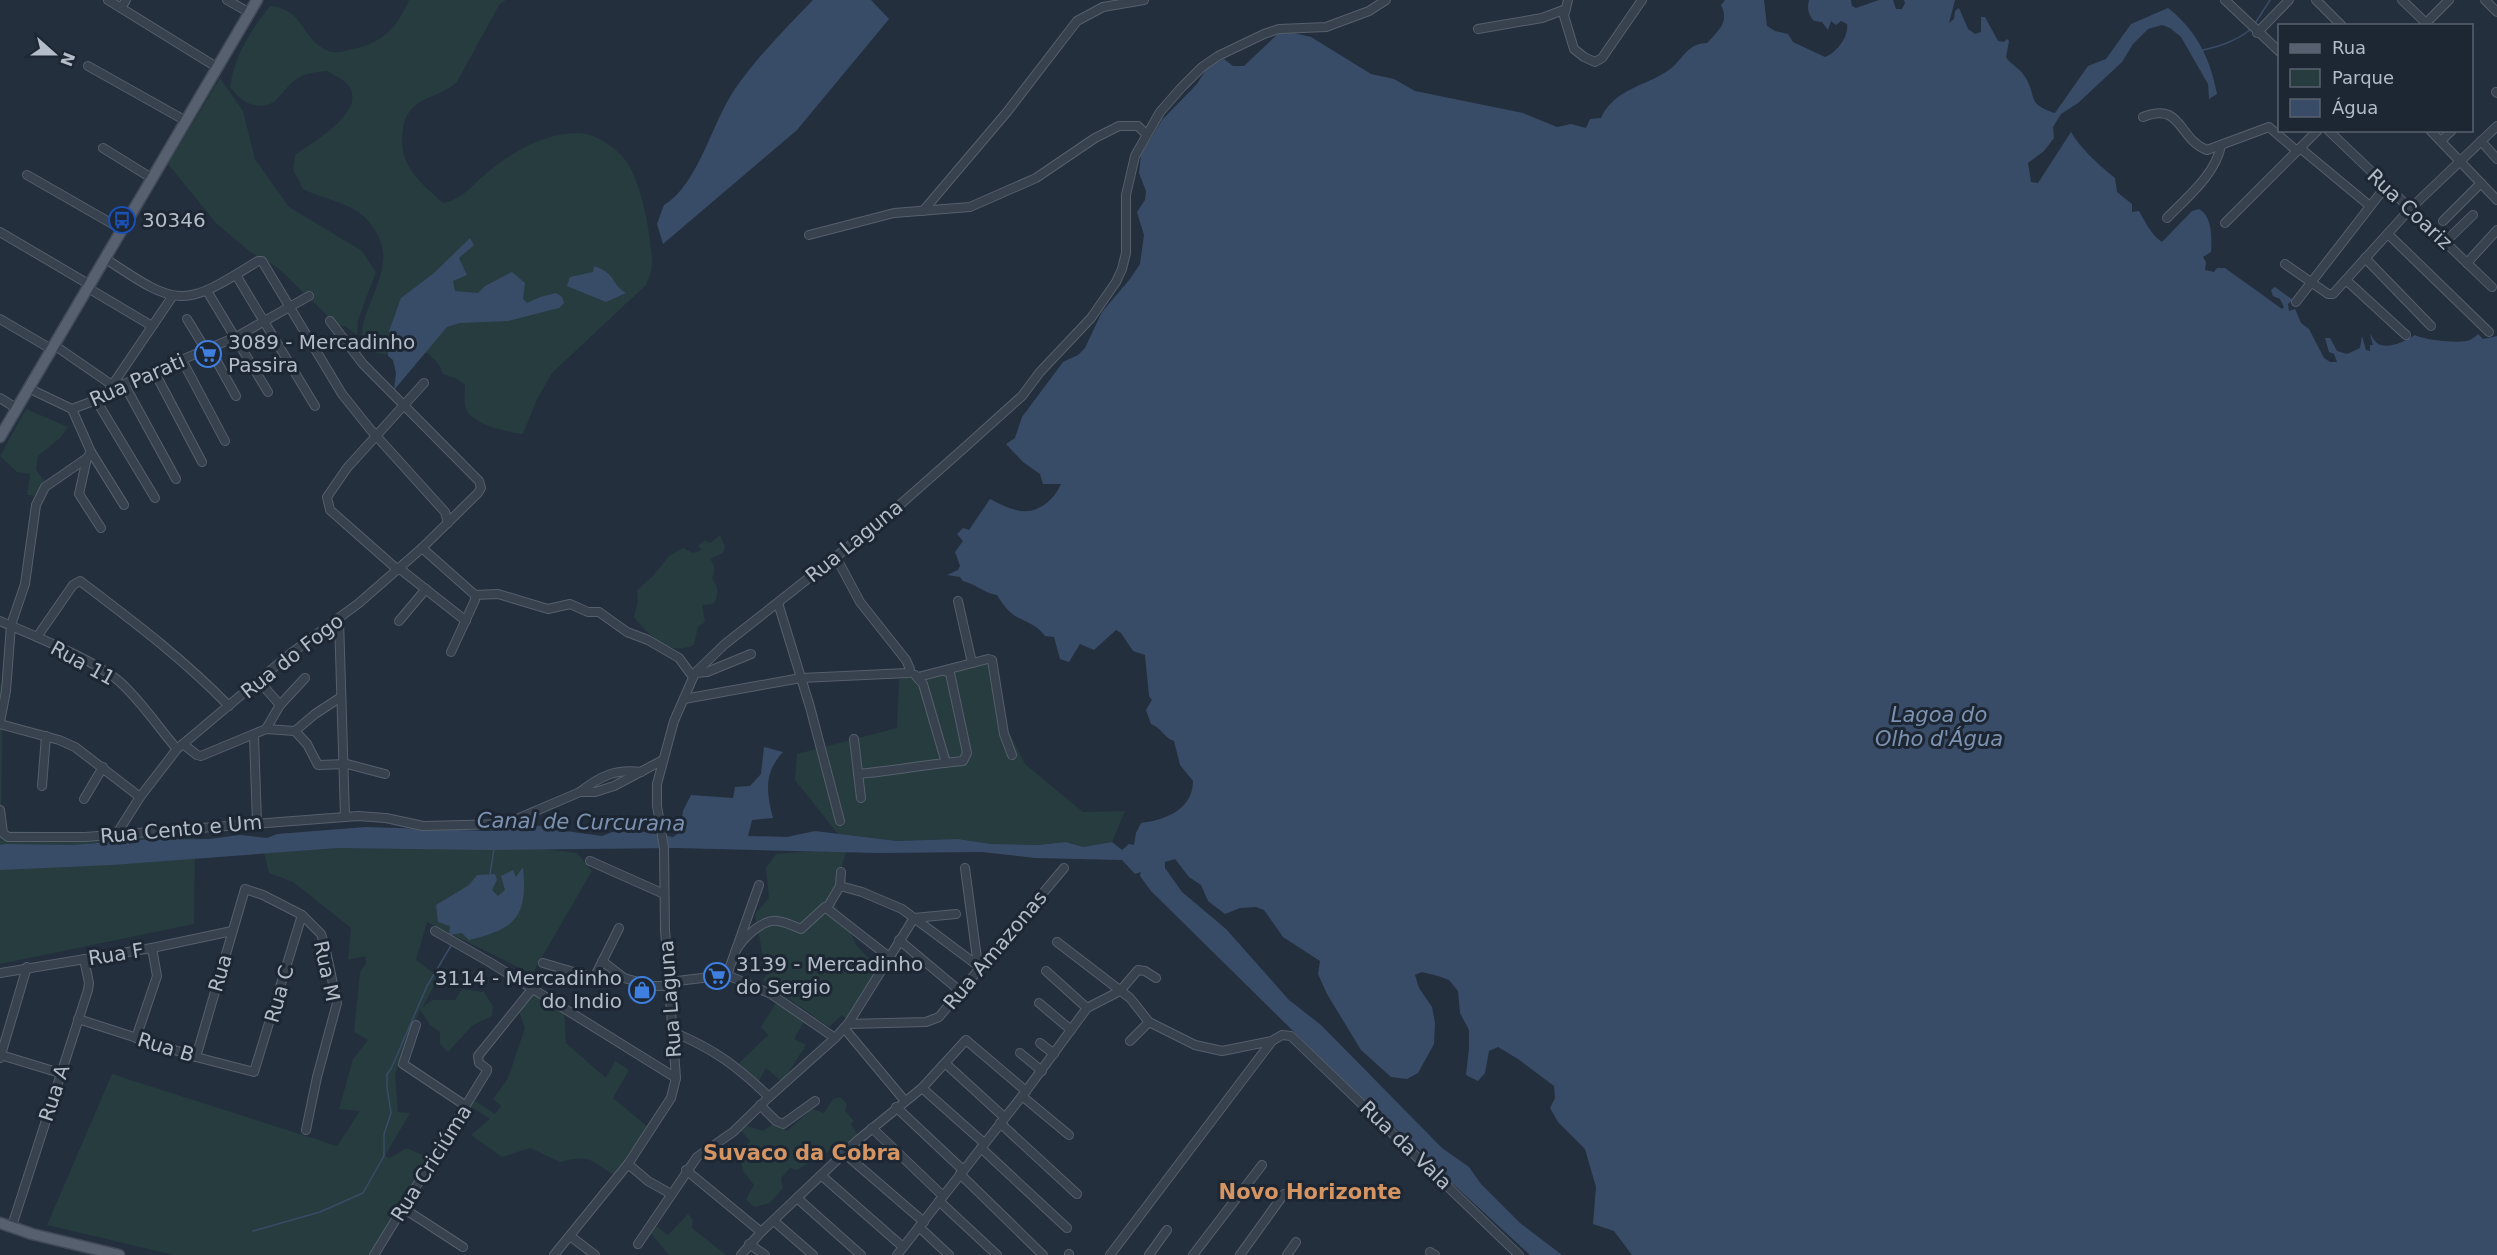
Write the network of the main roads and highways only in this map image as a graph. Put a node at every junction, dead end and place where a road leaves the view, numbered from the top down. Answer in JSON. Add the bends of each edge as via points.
{"nodes":[{"id":1,"x":257,"y":0,"type":"edge"},
{"id":2,"x":0,"y":437,"type":"edge"},
{"id":3,"x":0,"y":1223,"type":"edge"},
{"id":4,"x":119,"y":1255,"type":"edge"}],
"edges":[{"from":1,"to":2,"type":"main road"},
{"from":3,"to":4,"type":"main road"}]}
